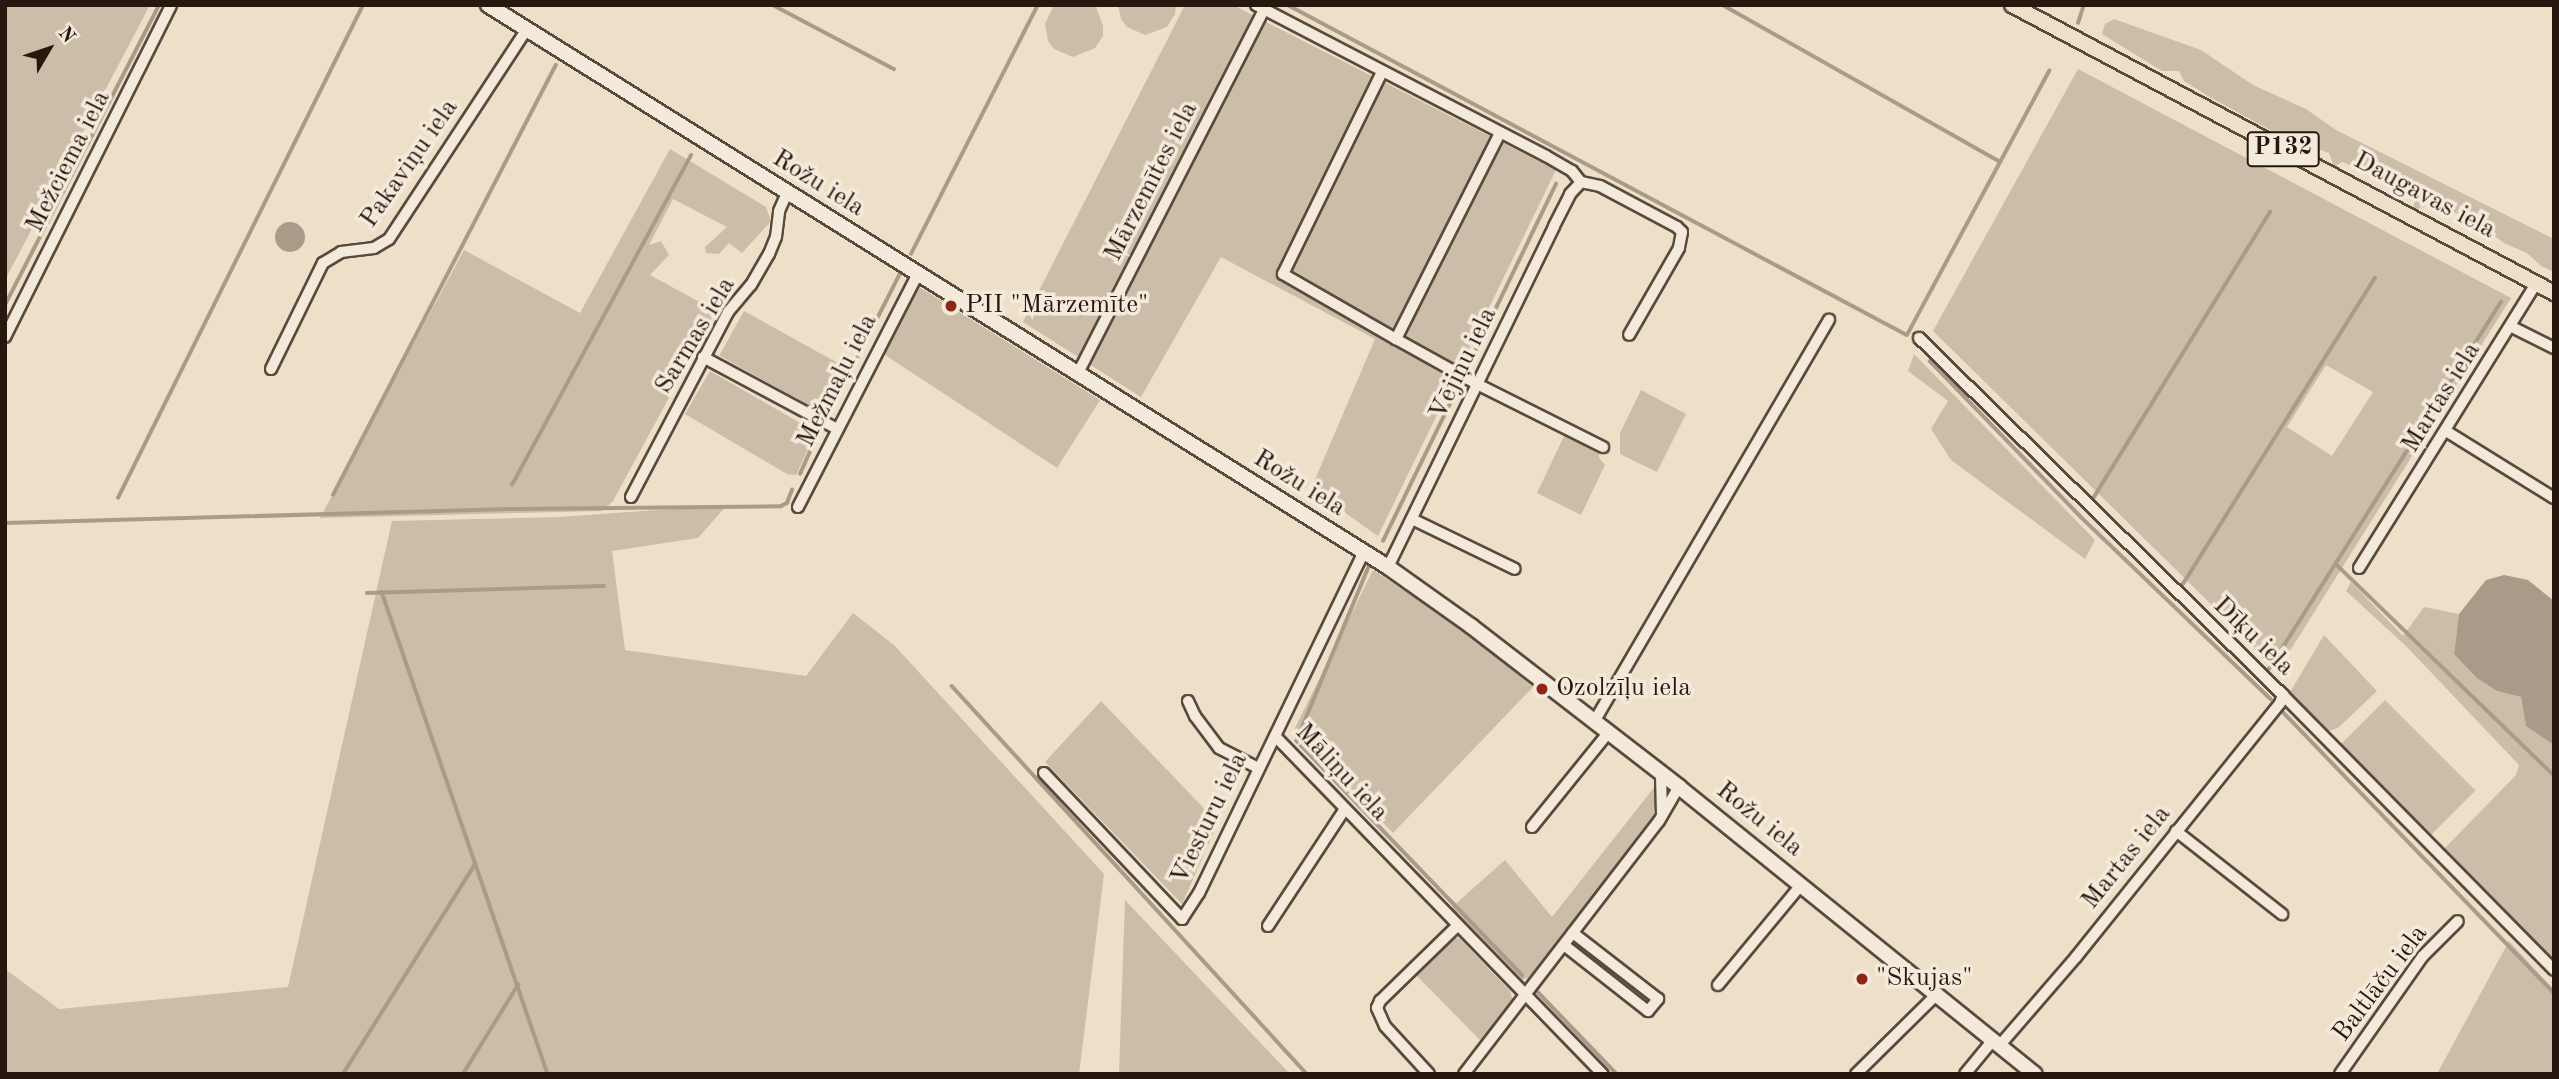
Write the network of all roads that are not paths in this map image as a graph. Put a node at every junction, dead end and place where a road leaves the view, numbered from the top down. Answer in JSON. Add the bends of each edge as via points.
{"nodes":[{"id":1,"x":171,"y":5,"type":"edge"},
{"id":2,"x":488,"y":5,"type":"edge"},
{"id":3,"x":2012,"y":5,"type":"edge"},
{"id":4,"x":1260,"y":7,"type":"edge"},
{"id":5,"x":527,"y":29,"type":"junction"},
{"id":6,"x":1382,"y":72,"type":"junction"},
{"id":7,"x":1500,"y":133,"type":"junction"},
{"id":8,"x":1581,"y":182,"type":"junction"},
{"id":9,"x":786,"y":193,"type":"junction"},
{"id":10,"x":917,"y":275,"type":"junction"},
{"id":11,"x":2536,"y":284,"type":"junction"},
{"id":12,"x":2554,"y":293,"type":"edge"},
{"id":13,"x":1829,"y":320,"type":"dead end"},
{"id":14,"x":2512,"y":327,"type":"junction"},
{"id":15,"x":1629,"y":335,"type":"dead end"},
{"id":16,"x":5,"y":337,"type":"edge"},
{"id":17,"x":1919,"y":338,"type":"dead end"},
{"id":18,"x":1396,"y":339,"type":"junction"},
{"id":19,"x":2554,"y":348,"type":"edge"},
{"id":20,"x":703,"y":357,"type":"junction"},
{"id":21,"x":271,"y":369,"type":"dead end"},
{"id":22,"x":1077,"y":374,"type":"junction"},
{"id":23,"x":1476,"y":384,"type":"junction"},
{"id":24,"x":836,"y":429,"type":"junction"},
{"id":25,"x":2446,"y":431,"type":"junction"},
{"id":26,"x":1603,"y":447,"type":"dead end"},
{"id":27,"x":631,"y":497,"type":"dead end"},
{"id":28,"x":2554,"y":498,"type":"edge"},
{"id":29,"x":798,"y":507,"type":"dead end"},
{"id":30,"x":1412,"y":519,"type":"junction"},
{"id":31,"x":1364,"y":552,"type":"junction"},
{"id":32,"x":1388,"y":567,"type":"junction"},
{"id":33,"x":2359,"y":568,"type":"dead end"},
{"id":34,"x":1515,"y":569,"type":"dead end"},
{"id":35,"x":2283,"y":695,"type":"junction"},
{"id":36,"x":1188,"y":701,"type":"dead end"},
{"id":37,"x":1594,"y":722,"type":"junction"},
{"id":38,"x":1608,"y":733,"type":"junction"},
{"id":39,"x":1275,"y":736,"type":"junction"},
{"id":40,"x":1258,"y":768,"type":"junction"},
{"id":41,"x":1044,"y":773,"type":"dead end"},
{"id":42,"x":1661,"y":774,"type":"junction"},
{"id":43,"x":1679,"y":787,"type":"junction"},
{"id":44,"x":1345,"y":809,"type":"junction"},
{"id":45,"x":1662,"y":815,"type":"junction"},
{"id":46,"x":1532,"y":827,"type":"dead end"},
{"id":47,"x":2176,"y":831,"type":"junction"},
{"id":48,"x":1801,"y":885,"type":"junction"},
{"id":49,"x":2282,"y":914,"type":"dead end"},
{"id":50,"x":2458,"y":920,"type":"dead end"},
{"id":51,"x":1268,"y":926,"type":"dead end"},
{"id":52,"x":1457,"y":926,"type":"junction"},
{"id":53,"x":1573,"y":933,"type":"junction"},
{"id":54,"x":1564,"y":945,"type":"junction"},
{"id":55,"x":2554,"y":970,"type":"edge"},
{"id":56,"x":1718,"y":985,"type":"dead end"},
{"id":57,"x":1938,"y":993,"type":"junction"},
{"id":58,"x":1524,"y":995,"type":"junction"},
{"id":59,"x":1997,"y":1043,"type":"junction"},
{"id":60,"x":1429,"y":1074,"type":"edge"},
{"id":61,"x":1464,"y":1074,"type":"edge"},
{"id":62,"x":1603,"y":1074,"type":"edge"},
{"id":63,"x":1856,"y":1074,"type":"edge"},
{"id":64,"x":1965,"y":1074,"type":"edge"},
{"id":65,"x":2035,"y":1074,"type":"edge"},
{"id":66,"x":2340,"y":1074,"type":"edge"}],
"edges":[{"from":1,"to":16,"type":"street","name":"Mežciema iela"},
{"from":2,"to":5,"type":"street","name":"Rožu iela"},
{"from":3,"to":11,"type":"main road","name":"Daugavas iela","number":"P132"},
{"from":4,"to":6,"type":"street"},
{"from":4,"to":22,"type":"street","name":"Mārzemītes iela"},
{"from":5,"to":9,"type":"street","name":"Rožu iela"},
{"from":5,"to":21,"type":"street","name":"Pakaviņu iela","via":[[389,239],[374,248],[341,252],[323,263]]},
{"from":6,"to":7,"type":"street"},
{"from":6,"to":18,"type":"street","via":[[1283,274]]},
{"from":7,"to":8,"type":"street","via":[[1572,172]]},
{"from":7,"to":18,"type":"street"},
{"from":8,"to":15,"type":"street","via":[[1600,186],[1682,232],[1679,248]]},
{"from":8,"to":23,"type":"street","name":"Vējiņu iela","via":[[1570,194]]},
{"from":9,"to":10,"type":"street","name":"Rožu iela"},
{"from":9,"to":20,"type":"street","name":"Sarmas iela","via":[[769,254]]},
{"from":10,"to":22,"type":"street","name":"Rožu iela"},
{"from":10,"to":24,"type":"street","name":"Mežmaļu iela"},
{"from":11,"to":12,"type":"main road","name":"Daugavas iela","number":"P132"},
{"from":11,"to":14,"type":"street","name":"Martas iela"},
{"from":13,"to":37,"type":"street"},
{"from":14,"to":19,"type":"street"},
{"from":14,"to":25,"type":"street","name":"Martas iela"},
{"from":17,"to":35,"type":"street","name":"Dīķu iela"},
{"from":18,"to":23,"type":"street"},
{"from":20,"to":24,"type":"street"},
{"from":20,"to":27,"type":"street","name":"Sarmas iela"},
{"from":22,"to":31,"type":"street","name":"Rožu iela"},
{"from":23,"to":26,"type":"street"},
{"from":23,"to":30,"type":"street","name":"Vējiņu iela"},
{"from":24,"to":29,"type":"street","name":"Mežmaļu iela"},
{"from":25,"to":28,"type":"street"},
{"from":25,"to":33,"type":"street","name":"Martas iela"},
{"from":30,"to":32,"type":"street","name":"Vējiņu iela"},
{"from":30,"to":34,"type":"street"},
{"from":31,"to":32,"type":"street","name":"Rožu iela"},
{"from":31,"to":39,"type":"street","name":"Māliņu iela"},
{"from":32,"to":37,"type":"street","name":"Rožu iela"},
{"from":35,"to":47,"type":"street","name":"Martas iela"},
{"from":35,"to":55,"type":"street","name":"Dīķu iela"},
{"from":36,"to":40,"type":"street","via":[[1219,748]]},
{"from":37,"to":38,"type":"street","name":"Rožu iela"},
{"from":38,"to":42,"type":"street","name":"Rožu iela"},
{"from":38,"to":46,"type":"street"},
{"from":39,"to":40,"type":"street","name":"Viesturu iela"},
{"from":39,"to":44,"type":"street","name":"Māliņu iela"},
{"from":40,"to":41,"type":"street","name":"Viesturu iela","via":[[1182,919]]},
{"from":42,"to":43,"type":"street","name":"Rožu iela"},
{"from":42,"to":45,"type":"street"},
{"from":43,"to":45,"type":"street"},
{"from":43,"to":48,"type":"street","name":"Rožu iela"},
{"from":44,"to":51,"type":"street"},
{"from":44,"to":52,"type":"street","name":"Māliņu iela"},
{"from":45,"to":53,"type":"street"},
{"from":47,"to":49,"type":"street"},
{"from":47,"to":59,"type":"street","name":"Martas iela","via":[[2076,957]]},
{"from":48,"to":56,"type":"street"},
{"from":48,"to":57,"type":"street","name":"Rožu iela"},
{"from":50,"to":66,"type":"street","name":"Baltlāču iela","via":[[2423,957]]},
{"from":52,"to":58,"type":"street","name":"Māliņu iela"},
{"from":52,"to":60,"type":"street","via":[[1377,1008],[1385,1026]]},
{"from":53,"to":54,"type":"street"},
{"from":53,"to":54,"type":"street","via":[[1658,999],[1648,1011]]},
{"from":54,"to":58,"type":"street"},
{"from":57,"to":59,"type":"street","name":"Rožu iela"},
{"from":57,"to":63,"type":"street"},
{"from":58,"to":61,"type":"street"},
{"from":58,"to":62,"type":"street","name":"Māliņu iela"},
{"from":59,"to":64,"type":"street","name":"Martas iela"},
{"from":59,"to":65,"type":"street","name":"Rožu iela"}]}
